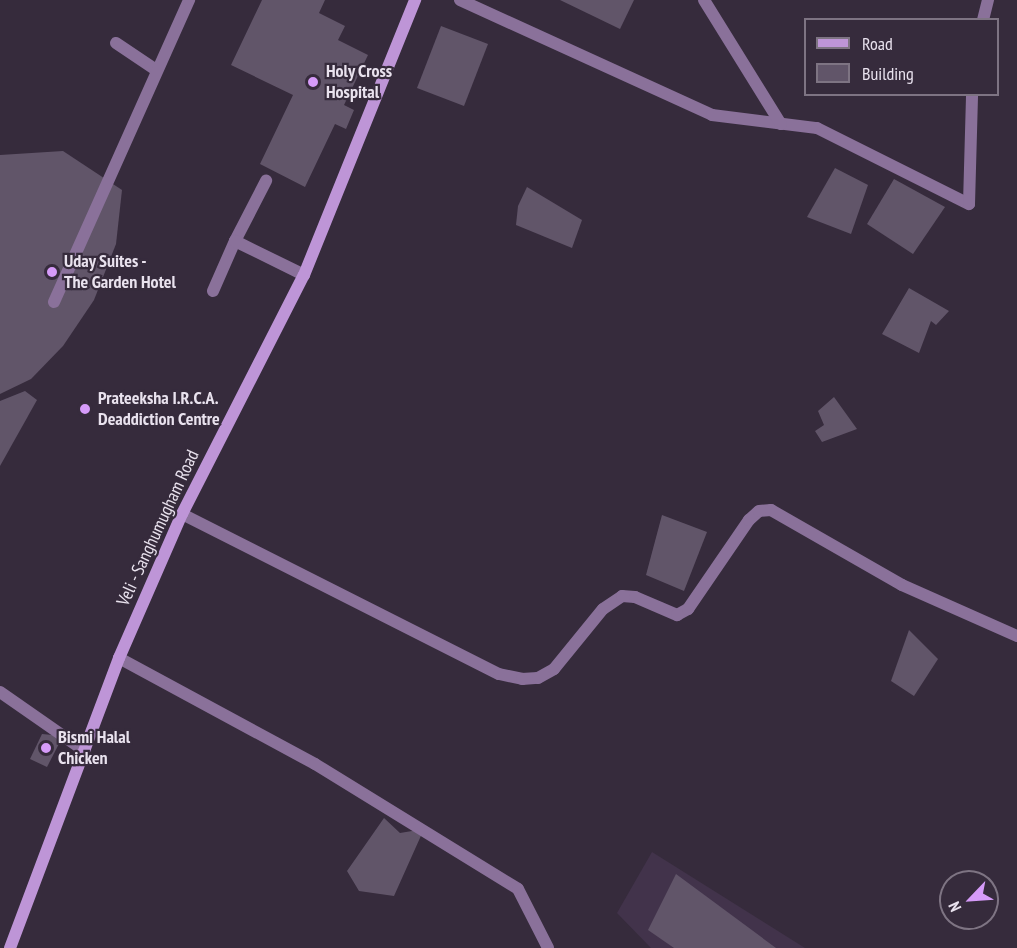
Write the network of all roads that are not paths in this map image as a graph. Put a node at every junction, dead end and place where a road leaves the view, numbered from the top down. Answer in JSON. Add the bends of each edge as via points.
{"nodes":[{"id":1,"x":189,"y":0,"type":"edge"},
{"id":2,"x":415,"y":0,"type":"edge"},
{"id":3,"x":460,"y":0,"type":"edge"},
{"id":4,"x":704,"y":0,"type":"edge"},
{"id":5,"x":988,"y":0,"type":"edge"},
{"id":6,"x":984,"y":18,"type":"edge"},
{"id":7,"x":116,"y":43,"type":"dead end"},
{"id":8,"x":156,"y":70,"type":"junction"},
{"id":9,"x":972,"y":96,"type":"edge"},
{"id":10,"x":781,"y":124,"type":"junction"},
{"id":11,"x":266,"y":181,"type":"dead end"},
{"id":12,"x":236,"y":241,"type":"junction"},
{"id":13,"x":304,"y":275,"type":"junction"},
{"id":14,"x":213,"y":291,"type":"dead end"},
{"id":15,"x":54,"y":302,"type":"dead end"},
{"id":16,"x":182,"y":514,"type":"junction"},
{"id":17,"x":1017,"y":636,"type":"edge"},
{"id":18,"x":120,"y":658,"type":"junction"},
{"id":19,"x":0,"y":692,"type":"edge"},
{"id":20,"x":82,"y":749,"type":"junction"},
{"id":21,"x":10,"y":948,"type":"edge"},
{"id":22,"x":548,"y":948,"type":"edge"}],
"edges":[{"from":1,"to":8,"type":"street"},
{"from":2,"to":13,"type":"main road","name":"Veli - Sanghumugham Road"},
{"from":3,"to":10,"type":"street","via":[[712,115]]},
{"from":4,"to":10,"type":"street"},
{"from":5,"to":6,"type":"street"},
{"from":7,"to":8,"type":"street"},
{"from":8,"to":15,"type":"street"},
{"from":9,"to":10,"type":"street","via":[[969,204],[817,128]]},
{"from":11,"to":12,"type":"street"},
{"from":12,"to":13,"type":"street"},
{"from":12,"to":14,"type":"street"},
{"from":13,"to":16,"type":"main road","name":"Veli - Sanghumugham Road"},
{"from":16,"to":17,"type":"street","via":[[499,674],[522,679],[538,678],[554,669],[603,609],[622,597],[635,597],[677,615],[688,609],[749,520],[759,512],[771,510],[902,585]]},
{"from":16,"to":18,"type":"main road","name":"Veli - Sanghumugham Road"},
{"from":18,"to":20,"type":"main road","name":"Veli - Sanghumugham Road"},
{"from":18,"to":22,"type":"street","via":[[315,765],[519,890]]},
{"from":19,"to":20,"type":"street"},
{"from":20,"to":21,"type":"main road","name":"Veli - Sanghumugham Road"}]}
